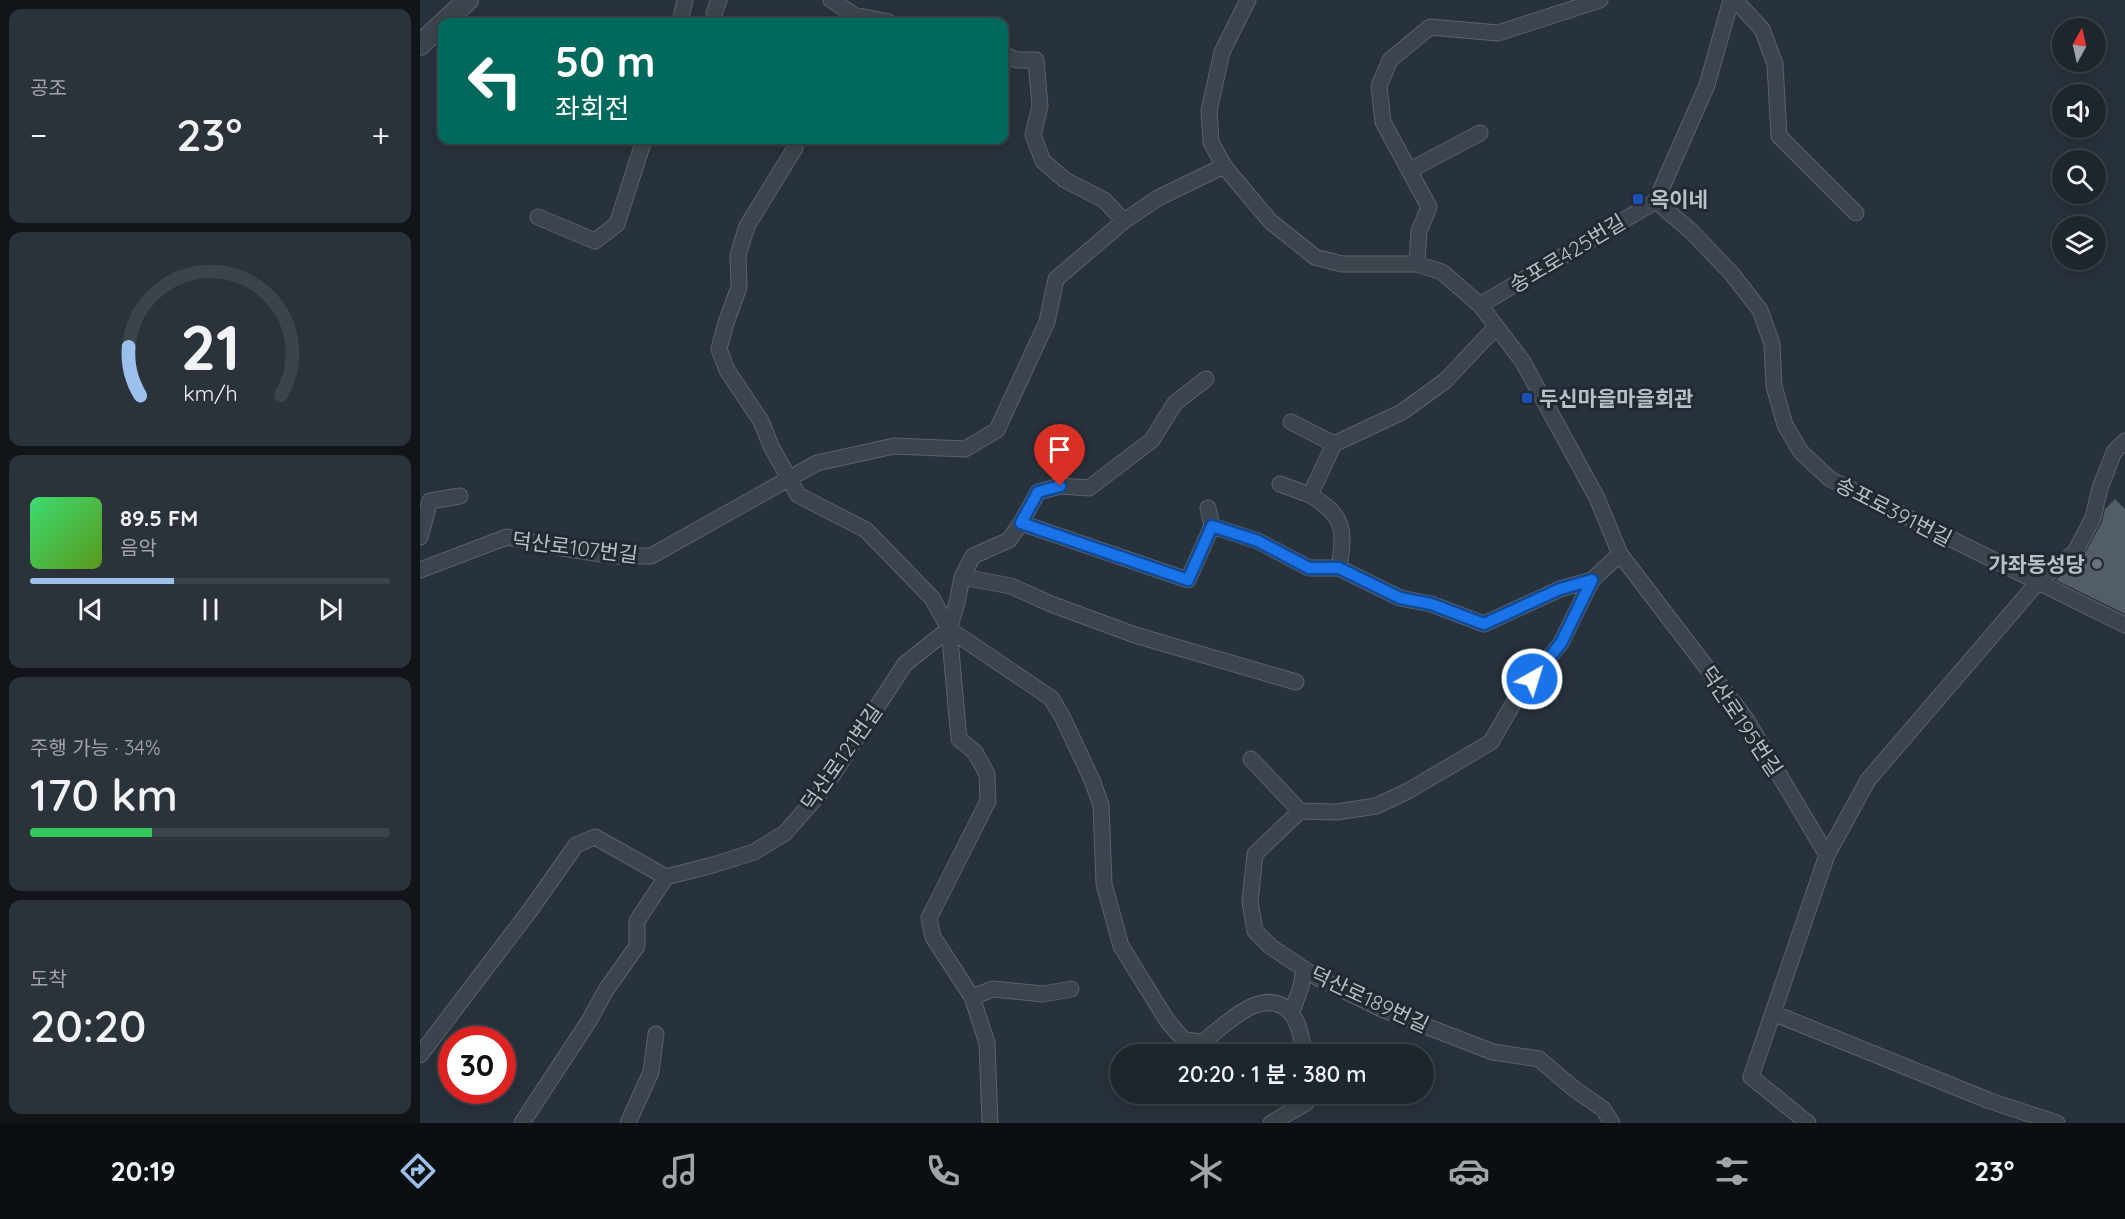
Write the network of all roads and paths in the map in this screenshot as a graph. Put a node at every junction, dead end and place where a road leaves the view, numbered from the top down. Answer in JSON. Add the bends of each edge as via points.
{"nodes":[{"id":1,"x":468,"y":0,"type":"edge"},
{"id":2,"x":686,"y":0,"type":"edge"},
{"id":3,"x":719,"y":0,"type":"edge"},
{"id":4,"x":831,"y":0,"type":"edge"},
{"id":5,"x":1248,"y":0,"type":"edge"},
{"id":6,"x":1600,"y":0,"type":"edge"},
{"id":7,"x":1733,"y":0,"type":"edge"},
{"id":8,"x":448,"y":18,"type":"edge"},
{"id":9,"x":681,"y":18,"type":"edge"},
{"id":10,"x":715,"y":18,"type":"edge"},
{"id":11,"x":869,"y":18,"type":"edge"},
{"id":12,"x":438,"y":28,"type":"edge"},
{"id":13,"x":420,"y":45,"type":"edge"},
{"id":14,"x":1008,"y":57,"type":"edge"},
{"id":15,"x":1480,"y":133,"type":"dead end"},
{"id":16,"x":643,"y":144,"type":"edge"},
{"id":17,"x":794,"y":144,"type":"edge"},
{"id":18,"x":1224,"y":166,"type":"junction"},
{"id":19,"x":1410,"y":170,"type":"junction"},
{"id":20,"x":1656,"y":201,"type":"junction"},
{"id":21,"x":1856,"y":213,"type":"dead end"},
{"id":22,"x":538,"y":217,"type":"dead end"},
{"id":23,"x":1124,"y":221,"type":"junction"},
{"id":24,"x":1417,"y":264,"type":"junction"},
{"id":25,"x":1480,"y":305,"type":"junction"},
{"id":26,"x":1496,"y":327,"type":"junction"},
{"id":27,"x":1206,"y":379,"type":"dead end"},
{"id":28,"x":1291,"y":422,"type":"dead end"},
{"id":29,"x":2125,"y":441,"type":"edge"},
{"id":30,"x":1334,"y":444,"type":"junction"},
{"id":31,"x":788,"y":479,"type":"junction"},
{"id":32,"x":1280,"y":484,"type":"dead end"},
{"id":33,"x":1310,"y":495,"type":"junction"},
{"id":34,"x":460,"y":496,"type":"dead end"},
{"id":35,"x":1208,"y":508,"type":"dead end"},
{"id":36,"x":1021,"y":523,"type":"junction"},
{"id":37,"x":1212,"y":526,"type":"junction"},
{"id":38,"x":420,"y":537,"type":"edge"},
{"id":39,"x":1620,"y":554,"type":"junction"},
{"id":40,"x":1339,"y":568,"type":"junction"},
{"id":41,"x":420,"y":570,"type":"edge"},
{"id":42,"x":962,"y":577,"type":"junction"},
{"id":43,"x":1592,"y":580,"type":"junction"},
{"id":44,"x":2038,"y":582,"type":"junction"},
{"id":45,"x":2125,"y":625,"type":"edge"},
{"id":46,"x":949,"y":629,"type":"junction"},
{"id":47,"x":1296,"y":682,"type":"dead end"},
{"id":48,"x":1251,"y":759,"type":"dead end"},
{"id":49,"x":1299,"y":811,"type":"junction"},
{"id":50,"x":1827,"y":855,"type":"junction"},
{"id":51,"x":666,"y":877,"type":"junction"},
{"id":52,"x":1304,"y":969,"type":"junction"},
{"id":53,"x":1071,"y":989,"type":"dead end"},
{"id":54,"x":972,"y":997,"type":"junction"},
{"id":55,"x":1773,"y":1013,"type":"junction"},
{"id":56,"x":1291,"y":1014,"type":"junction"},
{"id":57,"x":656,"y":1034,"type":"dead end"},
{"id":58,"x":1302,"y":1044,"type":"edge"},
{"id":59,"x":420,"y":1055,"type":"edge"},
{"id":60,"x":1304,"y":1104,"type":"edge"},
{"id":61,"x":522,"y":1123,"type":"edge"},
{"id":62,"x":628,"y":1123,"type":"edge"},
{"id":63,"x":990,"y":1123,"type":"edge"},
{"id":64,"x":1271,"y":1123,"type":"edge"},
{"id":65,"x":1612,"y":1123,"type":"edge"},
{"id":66,"x":1808,"y":1123,"type":"edge"},
{"id":67,"x":2057,"y":1123,"type":"edge"}],
"edges":[{"from":1,"to":8,"type":"street"},
{"from":2,"to":9,"type":"street"},
{"from":3,"to":10,"type":"street"},
{"from":4,"to":11,"type":"street","via":[[854,15]]},
{"from":5,"to":18,"type":"street","name":"덕산로195번길","via":[[1222,52],[1209,111],[1211,142]]},
{"from":6,"to":19,"type":"street","via":[[1498,33],[1430,27],[1390,60],[1379,86],[1383,122]]},
{"from":7,"to":20,"type":"street","via":[[1707,85]]},
{"from":7,"to":21,"type":"street","via":[[1762,28],[1775,64],[1779,136]]},
{"from":12,"to":13,"type":"street"},
{"from":14,"to":23,"type":"street","via":[[1036,60],[1040,106],[1033,135],[1043,161],[1065,180],[1104,200]]},
{"from":15,"to":19,"type":"street"},
{"from":16,"to":22,"type":"street","via":[[617,224],[595,241]]},
{"from":17,"to":31,"type":"street","via":[[795,148],[747,226],[738,255],[739,287],[719,349],[727,370],[761,421]]},
{"from":18,"to":23,"type":"street","name":"덕산로107번길","via":[[1158,198]]},
{"from":18,"to":24,"type":"street","name":"덕산로195번길","via":[[1269,221],[1315,257],[1342,264]]},
{"from":19,"to":24,"type":"street","via":[[1429,207],[1419,231]]},
{"from":20,"to":25,"type":"street","name":"송포로425번길"},
{"from":20,"to":44,"type":"street","name":"송포로391번길","via":[[1692,232],[1760,310],[1772,344],[1774,386],[1785,425],[1801,452],[1830,479]]},
{"from":23,"to":31,"type":"street","name":"덕산로107번길","via":[[1056,279],[1047,322],[997,430],[965,449],[894,446],[817,463]]},
{"from":24,"to":25,"type":"street","name":"덕산로195번길","via":[[1442,272]]},
{"from":25,"to":26,"type":"street","name":"덕산로195번길"},
{"from":26,"to":30,"type":"street","via":[[1445,381],[1402,412]]},
{"from":26,"to":39,"type":"street","name":"덕산로195번길","via":[[1522,362],[1597,498]]},
{"from":27,"to":36,"type":"street","via":[[1175,403],[1152,440],[1089,488],[1060,486],[1038,492]]},
{"from":28,"to":30,"type":"street"},
{"from":29,"to":44,"type":"street","via":[[2114,452],[2093,518],[2075,552]]},
{"from":30,"to":33,"type":"street"},
{"from":31,"to":41,"type":"street","name":"덕산로107번길","via":[[651,556],[615,556],[507,537]]},
{"from":31,"to":46,"type":"street","via":[[798,495],[866,530],[932,598]]},
{"from":32,"to":33,"type":"street"},
{"from":33,"to":40,"type":"street","via":[[1328,506],[1341,523]]},
{"from":34,"to":38,"type":"street","via":[[430,501]]},
{"from":35,"to":37,"type":"street"},
{"from":36,"to":37,"type":"street","via":[[1188,580]]},
{"from":36,"to":42,"type":"street","via":[[1009,540],[973,556]]},
{"from":37,"to":40,"type":"street","via":[[1258,541],[1309,568]]},
{"from":39,"to":43,"type":"street"},
{"from":39,"to":50,"type":"street","name":"덕산로195번길","via":[[1746,719]]},
{"from":40,"to":43,"type":"street","via":[[1400,598],[1431,604],[1484,624],[1560,589]]},
{"from":42,"to":46,"type":"street"},
{"from":42,"to":47,"type":"street","via":[[1011,586],[1135,635]]},
{"from":43,"to":49,"type":"street","via":[[1561,643],[1517,697],[1491,742],[1376,806],[1337,812]]},
{"from":44,"to":45,"type":"street","name":"송포로391번길"},
{"from":44,"to":50,"type":"street","via":[[1868,780]]},
{"from":46,"to":51,"type":"street","name":"덕산로121번길","via":[[905,664],[822,791],[784,833],[754,852]]},
{"from":46,"to":54,"type":"street","via":[[959,739],[975,752],[987,774],[988,801],[929,918],[933,937]]},
{"from":46,"to":56,"type":"street","via":[[1051,698],[1062,717],[1101,805],[1104,884],[1121,946],[1176,1031],[1184,1040],[1203,1042],[1247,1007],[1265,1001],[1278,1004]]},
{"from":48,"to":49,"type":"street"},
{"from":49,"to":52,"type":"street","name":"덕산로189번길","via":[[1255,854],[1250,902],[1255,931]]},
{"from":50,"to":55,"type":"street"},
{"from":51,"to":59,"type":"street","via":[[595,837],[576,845]]},
{"from":51,"to":61,"type":"street","via":[[637,921],[637,946]]},
{"from":52,"to":56,"type":"street"},
{"from":52,"to":65,"type":"street","name":"덕산로189번길","via":[[1384,1010],[1493,1052],[1539,1059],[1603,1109]]},
{"from":53,"to":54,"type":"street","via":[[1043,994],[993,988]]},
{"from":54,"to":63,"type":"street","via":[[987,1043]]},
{"from":55,"to":66,"type":"street","via":[[1751,1077]]},
{"from":55,"to":67,"type":"street","via":[[1990,1101]]},
{"from":56,"to":58,"type":"street"},
{"from":57,"to":62,"type":"street","via":[[651,1072]]},
{"from":60,"to":64,"type":"street"}]}
